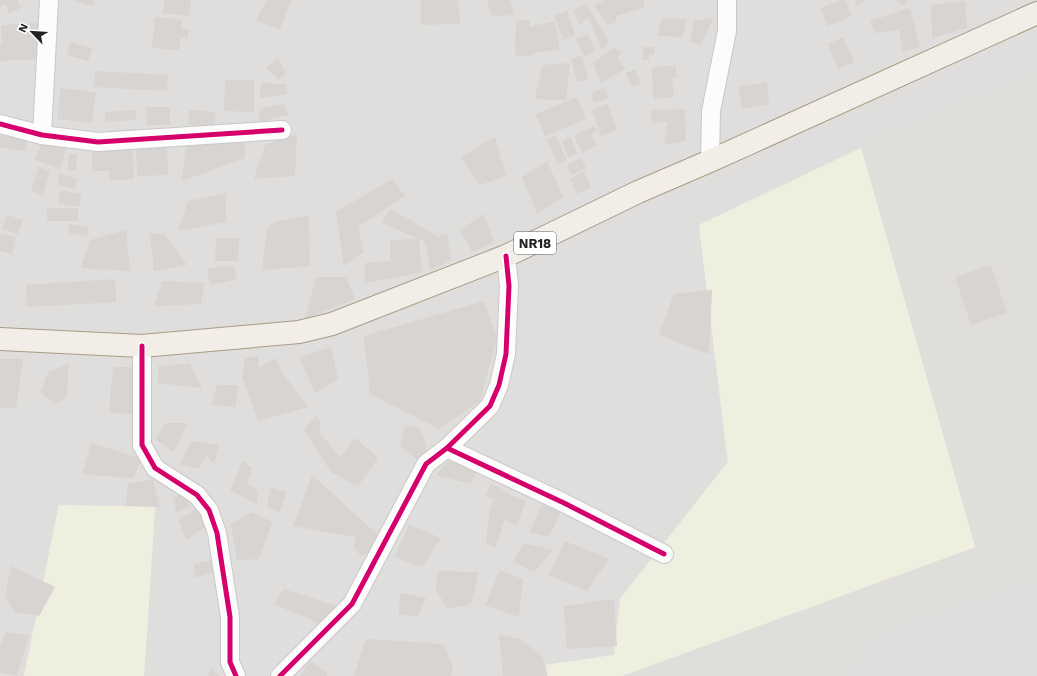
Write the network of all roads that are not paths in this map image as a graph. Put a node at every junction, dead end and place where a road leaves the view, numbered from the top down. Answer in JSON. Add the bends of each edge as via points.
{"nodes":[{"id":1,"x":49,"y":0,"type":"edge"},
{"id":2,"x":727,"y":0,"type":"edge"},
{"id":3,"x":1037,"y":13,"type":"edge"},
{"id":4,"x":0,"y":124,"type":"edge"},
{"id":5,"x":282,"y":130,"type":"dead end"},
{"id":6,"x":42,"y":135,"type":"junction"},
{"id":7,"x":710,"y":161,"type":"junction"},
{"id":8,"x":506,"y":256,"type":"junction"},
{"id":9,"x":0,"y":340,"type":"edge"},
{"id":10,"x":142,"y":346,"type":"junction"},
{"id":11,"x":447,"y":448,"type":"junction"},
{"id":12,"x":664,"y":554,"type":"dead end"},
{"id":13,"x":236,"y":676,"type":"edge"},
{"id":14,"x":280,"y":676,"type":"edge"}],
"edges":[{"from":1,"to":6,"type":"street"},
{"from":2,"to":7,"type":"street","via":[[727,31],[710,111]]},
{"from":3,"to":7,"type":"main road","number":"NR18"},
{"from":4,"to":6,"type":"street"},
{"from":5,"to":6,"type":"street","via":[[98,142]]},
{"from":7,"to":8,"type":"main road","number":"NR18","via":[[638,192]]},
{"from":8,"to":10,"type":"main road","number":"NR18","via":[[332,324],[305,331]]},
{"from":8,"to":11,"type":"street","via":[[509,286],[506,354],[499,385],[490,406]]},
{"from":9,"to":10,"type":"main road","number":"NR18"},
{"from":10,"to":13,"type":"street","via":[[142,445],[155,468],[198,495],[209,510],[218,540],[230,617],[230,662]]},
{"from":11,"to":12,"type":"street"},
{"from":11,"to":14,"type":"street","via":[[426,464],[352,604]]}]}
